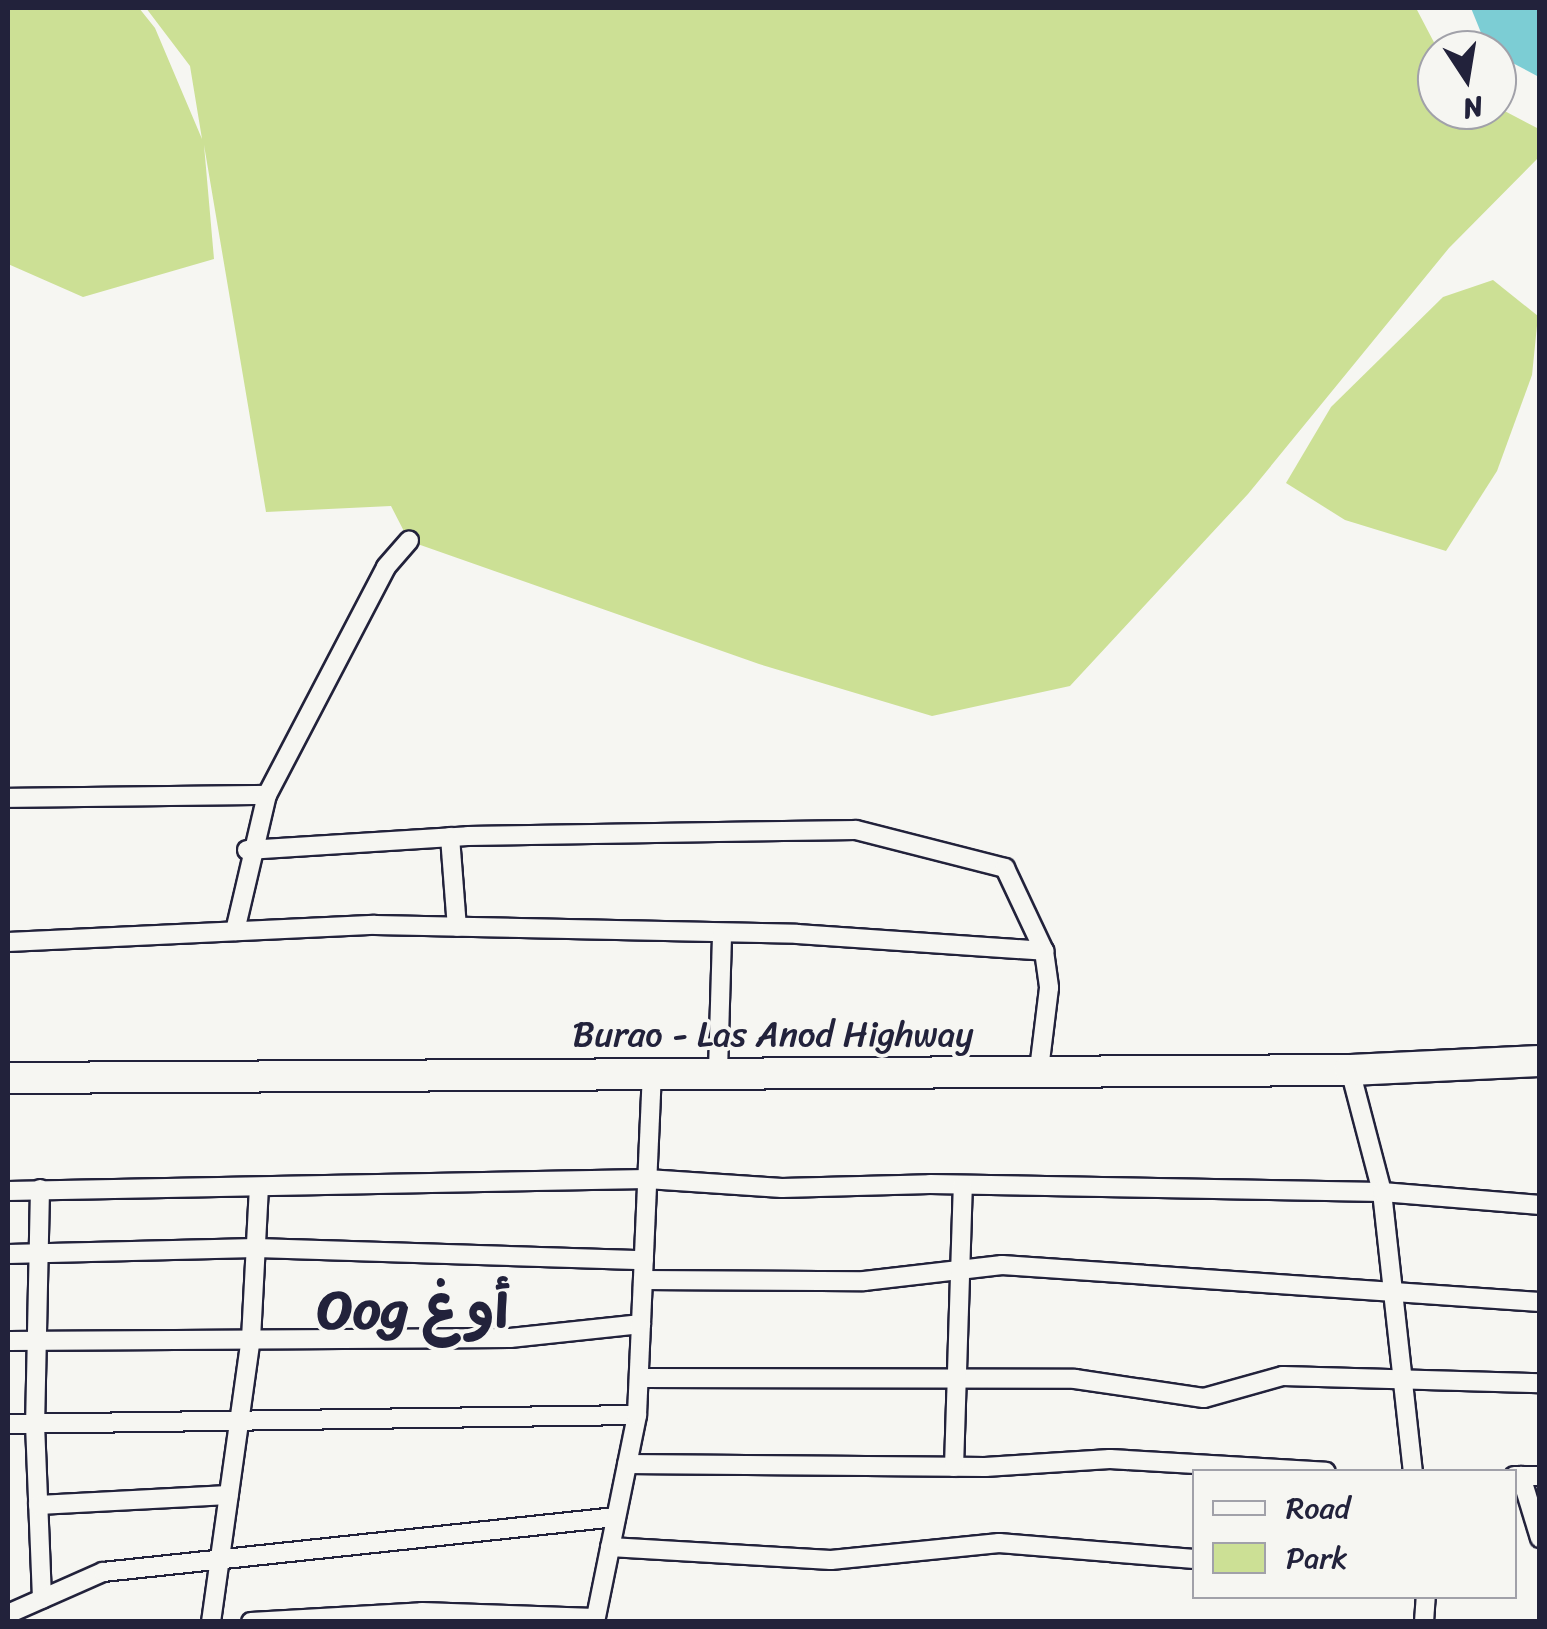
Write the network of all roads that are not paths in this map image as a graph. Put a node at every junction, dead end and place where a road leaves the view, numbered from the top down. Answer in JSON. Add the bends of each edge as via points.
{"nodes":[{"id":1,"x":409,"y":541,"type":"dead end"},
{"id":2,"x":267,"y":795,"type":"junction"},
{"id":3,"x":8,"y":798,"type":"edge"},
{"id":4,"x":450,"y":837,"type":"junction"},
{"id":5,"x":251,"y":850,"type":"junction"},
{"id":6,"x":457,"y":927,"type":"junction"},
{"id":7,"x":235,"y":932,"type":"junction"},
{"id":8,"x":722,"y":933,"type":"junction"},
{"id":9,"x":8,"y":942,"type":"edge"},
{"id":10,"x":1044,"y":951,"type":"junction"},
{"id":11,"x":1540,"y":1061,"type":"edge"},
{"id":12,"x":1039,"y":1069,"type":"junction"},
{"id":13,"x":1350,"y":1070,"type":"junction"},
{"id":14,"x":652,"y":1072,"type":"junction"},
{"id":15,"x":718,"y":1072,"type":"junction"},
{"id":16,"x":8,"y":1078,"type":"edge"},
{"id":17,"x":648,"y":1179,"type":"junction"},
{"id":18,"x":963,"y":1184,"type":"junction"},
{"id":19,"x":259,"y":1188,"type":"junction"},
{"id":20,"x":40,"y":1189,"type":"junction"},
{"id":21,"x":8,"y":1191,"type":"edge"},
{"id":22,"x":1382,"y":1192,"type":"junction"},
{"id":23,"x":1540,"y":1205,"type":"edge"},
{"id":24,"x":256,"y":1248,"type":"junction"},
{"id":25,"x":8,"y":1254,"type":"edge"},
{"id":26,"x":38,"y":1254,"type":"junction"},
{"id":27,"x":644,"y":1260,"type":"junction"},
{"id":28,"x":959,"y":1270,"type":"junction"},
{"id":29,"x":643,"y":1280,"type":"junction"},
{"id":30,"x":1395,"y":1295,"type":"junction"},
{"id":31,"x":1540,"y":1302,"type":"edge"},
{"id":32,"x":641,"y":1324,"type":"junction"},
{"id":33,"x":251,"y":1339,"type":"junction"},
{"id":34,"x":8,"y":1341,"type":"edge"},
{"id":35,"x":37,"y":1341,"type":"junction"},
{"id":36,"x":639,"y":1378,"type":"junction"},
{"id":37,"x":1404,"y":1379,"type":"junction"},
{"id":38,"x":1540,"y":1383,"type":"edge"},
{"id":39,"x":637,"y":1415,"type":"junction"},
{"id":40,"x":240,"y":1420,"type":"junction"},
{"id":41,"x":8,"y":1424,"type":"edge"},
{"id":42,"x":35,"y":1424,"type":"junction"},
{"id":43,"x":627,"y":1464,"type":"junction"},
{"id":44,"x":954,"y":1468,"type":"junction"},
{"id":45,"x":1276,"y":1469,"type":"edge"},
{"id":46,"x":1414,"y":1469,"type":"edge"},
{"id":47,"x":1525,"y":1476,"type":"edge"},
{"id":48,"x":229,"y":1495,"type":"junction"},
{"id":49,"x":38,"y":1505,"type":"junction"},
{"id":50,"x":616,"y":1518,"type":"junction"},
{"id":51,"x":1540,"y":1538,"type":"edge"},
{"id":52,"x":610,"y":1548,"type":"junction"},
{"id":53,"x":1192,"y":1559,"type":"edge"},
{"id":54,"x":42,"y":1598,"type":"junction"},
{"id":55,"x":8,"y":1614,"type":"edge"},
{"id":56,"x":595,"y":1620,"type":"edge"},
{"id":57,"x":211,"y":1622,"type":"edge"},
{"id":58,"x":251,"y":1622,"type":"edge"}],
"edges":[{"from":1,"to":2,"type":"street","via":[[386,567]]},
{"from":2,"to":3,"type":"street"},
{"from":2,"to":5,"type":"street"},
{"from":4,"to":5,"type":"street"},
{"from":4,"to":6,"type":"street"},
{"from":4,"to":10,"type":"street","via":[[856,830],[1005,868]]},
{"from":5,"to":7,"type":"street"},
{"from":6,"to":7,"type":"street"},
{"from":6,"to":8,"type":"street"},
{"from":7,"to":9,"type":"street"},
{"from":8,"to":10,"type":"street"},
{"from":8,"to":15,"type":"street"},
{"from":10,"to":12,"type":"street","via":[[1049,988]]},
{"from":11,"to":13,"type":"highway","name":"Burao - Las Anod Highway"},
{"from":12,"to":13,"type":"highway","name":"Burao - Las Anod Highway"},
{"from":12,"to":15,"type":"highway","name":"Burao - Las Anod Highway"},
{"from":13,"to":22,"type":"street"},
{"from":14,"to":15,"type":"highway","name":"Burao - Las Anod Highway"},
{"from":14,"to":16,"type":"highway","name":"Burao - Las Anod Highway"},
{"from":14,"to":17,"type":"street"},
{"from":17,"to":18,"type":"street","via":[[782,1188]]},
{"from":17,"to":19,"type":"street"},
{"from":17,"to":27,"type":"street"},
{"from":18,"to":22,"type":"street"},
{"from":18,"to":28,"type":"street"},
{"from":19,"to":20,"type":"street"},
{"from":19,"to":24,"type":"street"},
{"from":20,"to":21,"type":"street"},
{"from":20,"to":26,"type":"street"},
{"from":22,"to":23,"type":"street"},
{"from":22,"to":30,"type":"street"},
{"from":24,"to":26,"type":"street"},
{"from":24,"to":27,"type":"street"},
{"from":24,"to":33,"type":"street"},
{"from":25,"to":26,"type":"street"},
{"from":26,"to":35,"type":"street"},
{"from":27,"to":29,"type":"street"},
{"from":28,"to":29,"type":"street","via":[[864,1280]]},
{"from":28,"to":30,"type":"street","via":[[1002,1264]]},
{"from":28,"to":44,"type":"street"},
{"from":29,"to":32,"type":"street"},
{"from":30,"to":31,"type":"street"},
{"from":30,"to":37,"type":"street"},
{"from":32,"to":33,"type":"street","via":[[510,1338]]},
{"from":32,"to":36,"type":"street"},
{"from":33,"to":35,"type":"street"},
{"from":33,"to":40,"type":"street"},
{"from":34,"to":35,"type":"street"},
{"from":35,"to":42,"type":"street"},
{"from":36,"to":37,"type":"street","via":[[1075,1379],[1204,1398],[1283,1376]]},
{"from":36,"to":39,"type":"street"},
{"from":37,"to":38,"type":"street"},
{"from":37,"to":46,"type":"street"},
{"from":39,"to":40,"type":"street"},
{"from":39,"to":43,"type":"street"},
{"from":40,"to":42,"type":"street"},
{"from":40,"to":48,"type":"street"},
{"from":41,"to":42,"type":"street"},
{"from":42,"to":49,"type":"street"},
{"from":43,"to":44,"type":"street"},
{"from":43,"to":50,"type":"street"},
{"from":44,"to":45,"type":"street","via":[[1110,1459]]},
{"from":47,"to":51,"type":"street"},
{"from":48,"to":49,"type":"street"},
{"from":48,"to":57,"type":"street"},
{"from":49,"to":54,"type":"street"},
{"from":50,"to":52,"type":"street"},
{"from":50,"to":54,"type":"street","via":[[103,1572]]},
{"from":52,"to":53,"type":"street","via":[[830,1560],[998,1542]]},
{"from":52,"to":56,"type":"street"},
{"from":54,"to":55,"type":"street"},
{"from":56,"to":58,"type":"street","via":[[422,1612]]}]}
